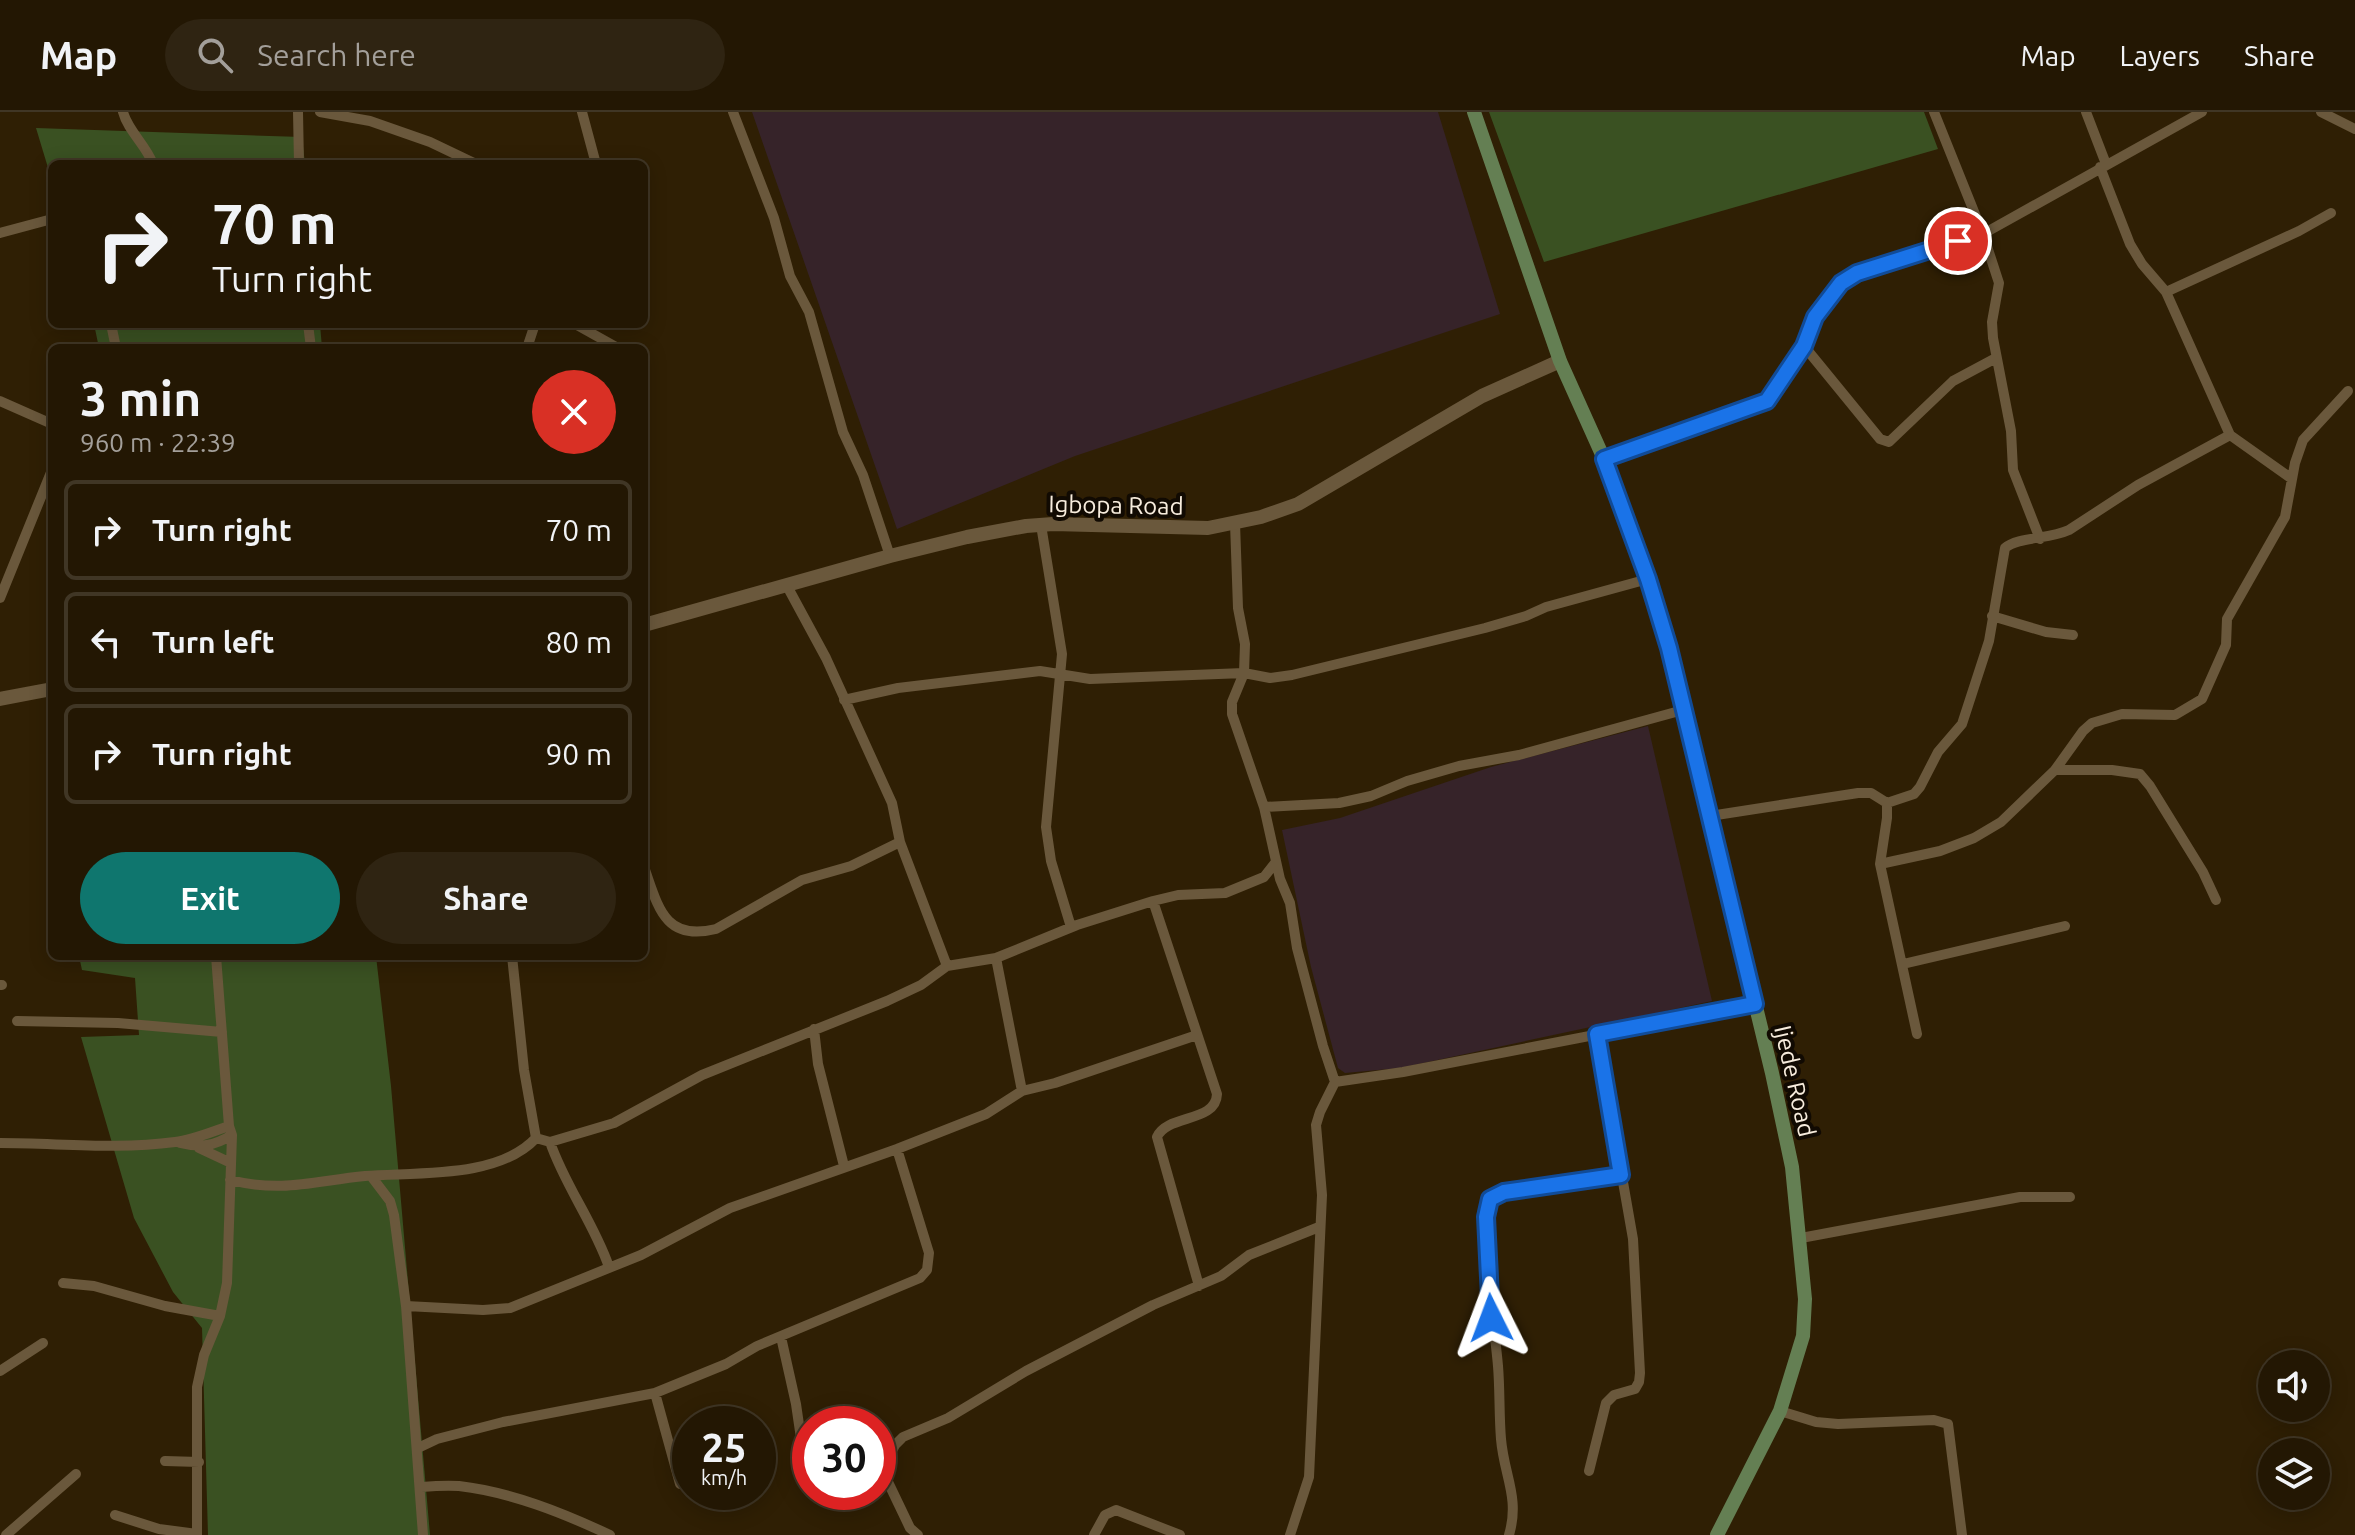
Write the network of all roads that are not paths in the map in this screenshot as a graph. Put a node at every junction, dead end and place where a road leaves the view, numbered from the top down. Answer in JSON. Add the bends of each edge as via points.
{"nodes":[{"id":1,"x":123,"y":112,"type":"edge"},
{"id":2,"x":298,"y":112,"type":"edge"},
{"id":3,"x":320,"y":112,"type":"edge"},
{"id":4,"x":582,"y":112,"type":"edge"},
{"id":5,"x":733,"y":112,"type":"edge"},
{"id":6,"x":1474,"y":112,"type":"edge"},
{"id":7,"x":1934,"y":112,"type":"edge"},
{"id":8,"x":2086,"y":112,"type":"edge"},
{"id":9,"x":2202,"y":112,"type":"edge"},
{"id":10,"x":2321,"y":112,"type":"edge"},
{"id":11,"x":2355,"y":129,"type":"edge"},
{"id":12,"x":151,"y":160,"type":"edge"},
{"id":13,"x":299,"y":160,"type":"edge"},
{"id":14,"x":468,"y":160,"type":"edge"},
{"id":15,"x":595,"y":160,"type":"edge"},
{"id":16,"x":2103,"y":166,"type":"junction"},
{"id":17,"x":2331,"y":213,"type":"dead end"},
{"id":18,"x":48,"y":220,"type":"edge"},
{"id":19,"x":0,"y":233,"type":"edge"},
{"id":20,"x":1983,"y":234,"type":"junction"},
{"id":21,"x":2166,"y":292,"type":"junction"},
{"id":22,"x":582,"y":328,"type":"edge"},
{"id":23,"x":611,"y":344,"type":"edge"},
{"id":24,"x":1804,"y":346,"type":"junction"},
{"id":25,"x":1996,"y":358,"type":"junction"},
{"id":26,"x":1560,"y":361,"type":"junction"},
{"id":27,"x":2348,"y":391,"type":"dead end"},
{"id":28,"x":0,"y":401,"type":"edge"},
{"id":29,"x":48,"y":422,"type":"edge"},
{"id":30,"x":2230,"y":435,"type":"junction"},
{"id":31,"x":1604,"y":459,"type":"junction"},
{"id":32,"x":2292,"y":479,"type":"junction"},
{"id":33,"x":48,"y":480,"type":"edge"},
{"id":34,"x":1235,"y":523,"type":"junction"},
{"id":35,"x":1041,"y":525,"type":"junction"},
{"id":36,"x":2040,"y":539,"type":"junction"},
{"id":37,"x":890,"y":556,"type":"junction"},
{"id":38,"x":1648,"y":579,"type":"junction"},
{"id":39,"x":787,"y":586,"type":"junction"},
{"id":40,"x":0,"y":598,"type":"edge"},
{"id":41,"x":1992,"y":616,"type":"junction"},
{"id":42,"x":648,"y":624,"type":"edge"},
{"id":43,"x":2073,"y":635,"type":"dead end"},
{"id":44,"x":1244,"y":673,"type":"junction"},
{"id":45,"x":1059,"y":674,"type":"junction"},
{"id":46,"x":48,"y":690,"type":"edge"},
{"id":47,"x":0,"y":699,"type":"edge"},
{"id":48,"x":844,"y":700,"type":"junction"},
{"id":49,"x":1683,"y":710,"type":"junction"},
{"id":50,"x":2055,"y":770,"type":"junction"},
{"id":51,"x":1887,"y":803,"type":"junction"},
{"id":52,"x":1264,"y":807,"type":"junction"},
{"id":53,"x":1710,"y":816,"type":"junction"},
{"id":54,"x":900,"y":842,"type":"junction"},
{"id":55,"x":1275,"y":863,"type":"junction"},
{"id":56,"x":1880,"y":864,"type":"junction"},
{"id":57,"x":1264,"y":877,"type":"junction"},
{"id":58,"x":648,"y":878,"type":"edge"},
{"id":59,"x":1280,"y":879,"type":"junction"},
{"id":60,"x":2216,"y":900,"type":"dead end"},
{"id":61,"x":1153,"y":901,"type":"junction"},
{"id":62,"x":2065,"y":926,"type":"dead end"},
{"id":63,"x":1071,"y":927,"type":"junction"},
{"id":64,"x":996,"y":958,"type":"junction"},
{"id":65,"x":216,"y":960,"type":"edge"},
{"id":66,"x":512,"y":960,"type":"edge"},
{"id":67,"x":1903,"y":964,"type":"junction"},
{"id":68,"x":947,"y":966,"type":"junction"},
{"id":69,"x":1755,"y":1004,"type":"junction"},
{"id":70,"x":17,"y":1021,"type":"dead end"},
{"id":71,"x":814,"y":1029,"type":"junction"},
{"id":72,"x":222,"y":1032,"type":"junction"},
{"id":73,"x":1597,"y":1034,"type":"junction"},
{"id":74,"x":1917,"y":1034,"type":"dead end"},
{"id":75,"x":1197,"y":1035,"type":"junction"},
{"id":76,"x":1335,"y":1082,"type":"junction"},
{"id":77,"x":1022,"y":1091,"type":"junction"},
{"id":78,"x":230,"y":1131,"type":"junction"},
{"id":79,"x":536,"y":1138,"type":"junction"},
{"id":80,"x":178,"y":1142,"type":"junction"},
{"id":81,"x":550,"y":1142,"type":"junction"},
{"id":82,"x":0,"y":1143,"type":"edge"},
{"id":83,"x":199,"y":1148,"type":"junction"},
{"id":84,"x":897,"y":1149,"type":"junction"},
{"id":85,"x":231,"y":1163,"type":"junction"},
{"id":86,"x":844,"y":1166,"type":"junction"},
{"id":87,"x":1621,"y":1175,"type":"junction"},
{"id":88,"x":371,"y":1176,"type":"junction"},
{"id":89,"x":230,"y":1180,"type":"junction"},
{"id":90,"x":2070,"y":1197,"type":"dead end"},
{"id":91,"x":1319,"y":1227,"type":"junction"},
{"id":92,"x":1801,"y":1238,"type":"junction"},
{"id":93,"x":609,"y":1267,"type":"junction"},
{"id":94,"x":63,"y":1283,"type":"dead end"},
{"id":95,"x":1199,"y":1286,"type":"junction"},
{"id":96,"x":406,"y":1306,"type":"junction"},
{"id":97,"x":220,"y":1316,"type":"junction"},
{"id":98,"x":781,"y":1337,"type":"junction"},
{"id":99,"x":43,"y":1343,"type":"dead end"},
{"id":100,"x":0,"y":1371,"type":"edge"},
{"id":101,"x":655,"y":1393,"type":"junction"},
{"id":102,"x":796,"y":1406,"type":"edge"},
{"id":103,"x":1780,"y":1411,"type":"junction"},
{"id":104,"x":896,"y":1446,"type":"edge"},
{"id":105,"x":418,"y":1448,"type":"junction"},
{"id":106,"x":672,"y":1455,"type":"edge"},
{"id":107,"x":165,"y":1461,"type":"dead end"},
{"id":108,"x":199,"y":1462,"type":"junction"},
{"id":109,"x":1589,"y":1471,"type":"dead end"},
{"id":110,"x":76,"y":1474,"type":"dead end"},
{"id":111,"x":421,"y":1487,"type":"junction"},
{"id":112,"x":896,"y":1499,"type":"edge"},
{"id":113,"x":115,"y":1515,"type":"dead end"},
{"id":114,"x":6,"y":1535,"type":"edge"},
{"id":115,"x":197,"y":1535,"type":"edge"},
{"id":116,"x":423,"y":1535,"type":"edge"},
{"id":117,"x":610,"y":1535,"type":"edge"},
{"id":118,"x":918,"y":1535,"type":"edge"},
{"id":119,"x":1094,"y":1535,"type":"edge"},
{"id":120,"x":1180,"y":1535,"type":"edge"},
{"id":121,"x":1290,"y":1535,"type":"edge"},
{"id":122,"x":1509,"y":1535,"type":"edge"},
{"id":123,"x":1717,"y":1535,"type":"edge"},
{"id":124,"x":1962,"y":1535,"type":"edge"}],
"edges":[{"from":1,"to":12,"type":"street"},
{"from":2,"to":13,"type":"street"},
{"from":3,"to":14,"type":"street","via":[[370,121]]},
{"from":4,"to":15,"type":"street"},
{"from":5,"to":37,"type":"street","via":[[790,276],[809,312],[843,432]]},
{"from":6,"to":26,"type":"main road","name":"Ijede Road"},
{"from":7,"to":20,"type":"street"},
{"from":8,"to":16,"type":"street"},
{"from":9,"to":16,"type":"street"},
{"from":10,"to":11,"type":"street"},
{"from":16,"to":20,"type":"street"},
{"from":16,"to":21,"type":"street","via":[[2130,244]]},
{"from":17,"to":21,"type":"street"},
{"from":18,"to":19,"type":"street"},
{"from":20,"to":24,"type":"street","via":[[1882,264],[1841,283],[1815,317]]},
{"from":20,"to":25,"type":"street","via":[[1999,283],[1992,322]]},
{"from":21,"to":30,"type":"street"},
{"from":22,"to":23,"type":"street"},
{"from":24,"to":25,"type":"street","via":[[1880,439],[1889,442],[1953,381]]},
{"from":24,"to":31,"type":"street","via":[[1767,401]]},
{"from":25,"to":36,"type":"street","via":[[2013,470]]},
{"from":26,"to":31,"type":"main road","name":"Ijede Road"},
{"from":26,"to":34,"type":"street","name":"Igbopa Road","via":[[1482,396],[1298,504]]},
{"from":27,"to":32,"type":"street","via":[[2303,440]]},
{"from":28,"to":29,"type":"street"},
{"from":30,"to":32,"type":"street"},
{"from":30,"to":36,"type":"street","via":[[2069,530]]},
{"from":31,"to":38,"type":"main road","name":"Ijede Road"},
{"from":32,"to":50,"type":"street","via":[[2281,526],[2227,619],[2226,645],[2202,699],[2175,715],[2122,714],[2092,723]]},
{"from":33,"to":40,"type":"street"},
{"from":34,"to":35,"type":"street","name":"Igbopa Road","via":[[1208,528]]},
{"from":34,"to":44,"type":"street"},
{"from":35,"to":37,"type":"street","name":"Igbopa Road"},
{"from":35,"to":45,"type":"street","via":[[1062,654]]},
{"from":36,"to":41,"type":"street","via":[[2005,548]]},
{"from":37,"to":39,"type":"street","name":"Igbopa Road"},
{"from":38,"to":44,"type":"street","via":[[1485,628],[1292,675]]},
{"from":38,"to":49,"type":"main road","name":"Ijede Road"},
{"from":39,"to":42,"type":"street","name":"Igbopa Road"},
{"from":39,"to":48,"type":"street"},
{"from":41,"to":43,"type":"street"},
{"from":41,"to":51,"type":"street","via":[[1962,724],[1914,794]]},
{"from":44,"to":45,"type":"street","via":[[1090,679]]},
{"from":44,"to":52,"type":"street","via":[[1232,714]]},
{"from":45,"to":48,"type":"street","via":[[1040,671],[898,688]]},
{"from":45,"to":63,"type":"street","via":[[1046,827]]},
{"from":46,"to":47,"type":"street"},
{"from":48,"to":54,"type":"street","via":[[892,803]]},
{"from":49,"to":52,"type":"street","via":[[1459,766],[1371,796]]},
{"from":49,"to":53,"type":"main road","name":"Ijede Road"},
{"from":50,"to":56,"type":"street","via":[[2001,822],[1974,838]]},
{"from":50,"to":60,"type":"street","via":[[2140,774]]},
{"from":51,"to":53,"type":"street","via":[[1871,793],[1858,793]]},
{"from":51,"to":56,"type":"street"},
{"from":52,"to":55,"type":"street"},
{"from":53,"to":69,"type":"main road","name":"Ijede Road"},
{"from":54,"to":58,"type":"street","via":[[851,866],[802,880],[704,932],[673,927],[661,913]]},
{"from":54,"to":68,"type":"street"},
{"from":55,"to":57,"type":"street"},
{"from":55,"to":59,"type":"street"},
{"from":56,"to":67,"type":"street"},
{"from":57,"to":59,"type":"street"},
{"from":57,"to":61,"type":"street","via":[[1225,893]]},
{"from":59,"to":76,"type":"street"},
{"from":61,"to":63,"type":"street"},
{"from":61,"to":75,"type":"street"},
{"from":62,"to":67,"type":"street"},
{"from":63,"to":64,"type":"street"},
{"from":64,"to":68,"type":"street"},
{"from":64,"to":77,"type":"street"},
{"from":65,"to":72,"type":"street"},
{"from":66,"to":79,"type":"street"},
{"from":67,"to":74,"type":"street"},
{"from":68,"to":71,"type":"street","via":[[898,996]]},
{"from":69,"to":73,"type":"street"},
{"from":69,"to":92,"type":"main road","name":"Ijede Road","via":[[1792,1167]]},
{"from":70,"to":72,"type":"street"},
{"from":71,"to":81,"type":"street","via":[[702,1075],[614,1123]]},
{"from":71,"to":86,"type":"street"},
{"from":72,"to":78,"type":"street"},
{"from":73,"to":76,"type":"street"},
{"from":73,"to":87,"type":"street"},
{"from":75,"to":77,"type":"street"},
{"from":75,"to":95,"type":"street","via":[[1217,1100],[1207,1111],[1164,1127],[1157,1137]]},
{"from":76,"to":91,"type":"street","via":[[1316,1125]]},
{"from":77,"to":84,"type":"street","via":[[986,1114]]},
{"from":78,"to":80,"type":"street"},
{"from":78,"to":83,"type":"street","via":[[223,1141]]},
{"from":78,"to":85,"type":"street"},
{"from":79,"to":81,"type":"street"},
{"from":79,"to":88,"type":"street","via":[[522,1151],[479,1167]]},
{"from":80,"to":82,"type":"street","via":[[104,1148]]},
{"from":80,"to":83,"type":"street"},
{"from":81,"to":93,"type":"street"},
{"from":83,"to":85,"type":"street"},
{"from":84,"to":86,"type":"street"},
{"from":84,"to":98,"type":"street","via":[[929,1253],[927,1270],[920,1278]]},
{"from":85,"to":89,"type":"street"},
{"from":86,"to":93,"type":"street","via":[[730,1208]]},
{"from":87,"to":109,"type":"street","via":[[1633,1239],[1640,1373],[1635,1389],[1606,1403]]},
{"from":87,"to":122,"type":"street","via":[[1504,1192],[1490,1199],[1486,1217],[1501,1440],[1514,1507]]},
{"from":88,"to":89,"type":"street","via":[[276,1188]]},
{"from":88,"to":96,"type":"street","via":[[390,1201]]},
{"from":89,"to":97,"type":"street","via":[[229,1266]]},
{"from":90,"to":92,"type":"street","via":[[2020,1197]]},
{"from":91,"to":95,"type":"street","via":[[1249,1255]]},
{"from":91,"to":121,"type":"street","via":[[1309,1477]]},
{"from":92,"to":103,"type":"main road","name":"Ijede Road","via":[[1803,1336]]},
{"from":93,"to":96,"type":"street","via":[[510,1308]]},
{"from":94,"to":97,"type":"street"},
{"from":95,"to":104,"type":"street","via":[[1026,1371],[961,1411],[903,1437]]},
{"from":96,"to":105,"type":"street"},
{"from":97,"to":108,"type":"street","via":[[197,1387]]},
{"from":98,"to":101,"type":"street"},
{"from":98,"to":102,"type":"street"},
{"from":99,"to":100,"type":"street"},
{"from":101,"to":105,"type":"street","via":[[503,1422]]},
{"from":101,"to":106,"type":"street"},
{"from":103,"to":123,"type":"main road","name":"Ijede Road"},
{"from":103,"to":124,"type":"street","via":[[1838,1424],[1948,1424]]},
{"from":105,"to":111,"type":"street"},
{"from":107,"to":108,"type":"street"},
{"from":108,"to":115,"type":"street"},
{"from":110,"to":114,"type":"street"},
{"from":111,"to":116,"type":"street"},
{"from":111,"to":117,"type":"street","via":[[496,1493],[573,1517]]},
{"from":112,"to":118,"type":"street"},
{"from":113,"to":115,"type":"street"},
{"from":119,"to":120,"type":"street","via":[[1105,1515],[1116,1510]]}]}
